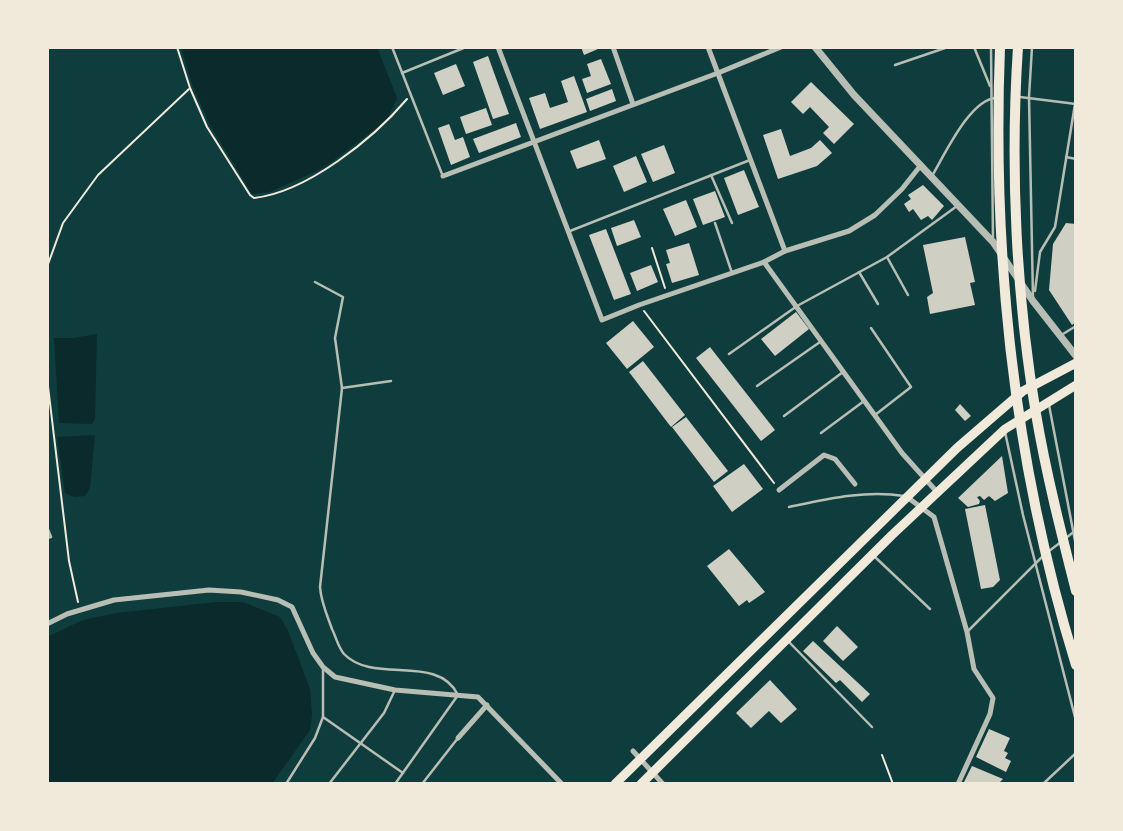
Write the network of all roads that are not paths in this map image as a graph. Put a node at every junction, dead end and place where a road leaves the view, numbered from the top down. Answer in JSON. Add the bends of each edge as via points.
{"nodes":[{"id":1,"x":392,"y":47,"type":"edge"},
{"id":2,"x":466,"y":47,"type":"edge"},
{"id":3,"x":498,"y":47,"type":"edge"},
{"id":4,"x":613,"y":47,"type":"edge"},
{"id":5,"x":708,"y":47,"type":"edge"},
{"id":6,"x":781,"y":47,"type":"edge"},
{"id":7,"x":815,"y":47,"type":"edge"},
{"id":8,"x":948,"y":47,"type":"edge"},
{"id":9,"x":974,"y":47,"type":"edge"},
{"id":10,"x":991,"y":47,"type":"edge"},
{"id":11,"x":1000,"y":47,"type":"edge"},
{"id":12,"x":1017,"y":47,"type":"edge"},
{"id":13,"x":1032,"y":47,"type":"edge"},
{"id":14,"x":895,"y":65,"type":"dead end"},
{"id":15,"x":402,"y":73,"type":"junction"},
{"id":16,"x":718,"y":73,"type":"junction"},
{"id":17,"x":990,"y":88,"type":"junction"},
{"id":18,"x":1003,"y":97,"type":"dead end"},
{"id":19,"x":1016,"y":97,"type":"dead end"},
{"id":20,"x":1029,"y":97,"type":"junction"},
{"id":21,"x":990,"y":98,"type":"junction"},
{"id":22,"x":633,"y":104,"type":"junction"},
{"id":23,"x":1076,"y":104,"type":"edge"},
{"id":24,"x":533,"y":141,"type":"junction"},
{"id":25,"x":1066,"y":157,"type":"junction"},
{"id":26,"x":1076,"y":159,"type":"edge"},
{"id":27,"x":751,"y":160,"type":"junction"},
{"id":28,"x":921,"y":165,"type":"junction"},
{"id":29,"x":712,"y":175,"type":"junction"},
{"id":30,"x":443,"y":176,"type":"joint"},
{"id":31,"x":932,"y":176,"type":"junction"},
{"id":32,"x":959,"y":205,"type":"junction"},
{"id":33,"x":715,"y":223,"type":"dead end"},
{"id":34,"x":732,"y":223,"type":"dead end"},
{"id":35,"x":567,"y":232,"type":"junction"},
{"id":36,"x":993,"y":242,"type":"junction"},
{"id":37,"x":785,"y":251,"type":"junction"},
{"id":38,"x":887,"y":257,"type":"junction"},
{"id":39,"x":764,"y":262,"type":"junction"},
{"id":40,"x":859,"y":272,"type":"junction"},
{"id":41,"x":732,"y":273,"type":"junction"},
{"id":42,"x":315,"y":282,"type":"dead end"},
{"id":43,"x":908,"y":295,"type":"dead end"},
{"id":44,"x":1033,"y":301,"type":"junction"},
{"id":45,"x":878,"y":304,"type":"dead end"},
{"id":46,"x":797,"y":306,"type":"junction"},
{"id":47,"x":1076,"y":326,"type":"edge"},
{"id":48,"x":871,"y":328,"type":"dead end"},
{"id":49,"x":1060,"y":336,"type":"junction"},
{"id":50,"x":821,"y":340,"type":"junction"},
{"id":51,"x":729,"y":354,"type":"dead end"},
{"id":52,"x":1076,"y":356,"type":"edge"},
{"id":53,"x":1076,"y":363,"type":"edge"},
{"id":54,"x":844,"y":372,"type":"junction"},
{"id":55,"x":391,"y":381,"type":"dead end"},
{"id":56,"x":1076,"y":385,"type":"edge"},
{"id":57,"x":757,"y":386,"type":"dead end"},
{"id":58,"x":342,"y":388,"type":"junction"},
{"id":59,"x":865,"y":401,"type":"junction"},
{"id":60,"x":1048,"y":401,"type":"junction"},
{"id":61,"x":875,"y":415,"type":"junction"},
{"id":62,"x":784,"y":416,"type":"dead end"},
{"id":63,"x":1004,"y":429,"type":"junction"},
{"id":64,"x":821,"y":433,"type":"dead end"},
{"id":65,"x":926,"y":479,"type":"junction"},
{"id":66,"x":855,"y":484,"type":"dead end"},
{"id":67,"x":779,"y":490,"type":"road end"},
{"id":68,"x":937,"y":492,"type":"junction"},
{"id":69,"x":907,"y":497,"type":"junction"},
{"id":70,"x":789,"y":507,"type":"dead end"},
{"id":71,"x":921,"y":508,"type":"junction"},
{"id":72,"x":47,"y":527,"type":"edge"},
{"id":73,"x":1074,"y":531,"type":"edge"},
{"id":74,"x":49,"y":538,"type":"edge"},
{"id":75,"x":1076,"y":546,"type":"edge"},
{"id":76,"x":873,"y":554,"type":"junction"},
{"id":77,"x":1035,"y":562,"type":"junction"},
{"id":78,"x":1076,"y":591,"type":"edge"},
{"id":79,"x":930,"y":609,"type":"dead end"},
{"id":80,"x":47,"y":624,"type":"edge"},
{"id":81,"x":967,"y":632,"type":"junction"},
{"id":82,"x":787,"y":639,"type":"junction"},
{"id":83,"x":1076,"y":665,"type":"edge"},
{"id":84,"x":323,"y":667,"type":"junction"},
{"id":85,"x":395,"y":690,"type":"junction"},
{"id":86,"x":458,"y":695,"type":"junction"},
{"id":87,"x":488,"y":705,"type":"junction"},
{"id":88,"x":323,"y":717,"type":"junction"},
{"id":89,"x":1076,"y":721,"type":"edge"},
{"id":90,"x":872,"y":727,"type":"dead end"},
{"id":91,"x":458,"y":738,"type":"joint"},
{"id":92,"x":360,"y":743,"type":"junction"},
{"id":93,"x":633,"y":751,"type":"dead end"},
{"id":94,"x":1076,"y":753,"type":"edge"},
{"id":95,"x":640,"y":759,"type":"junction"},
{"id":96,"x":653,"y":772,"type":"junction"},
{"id":97,"x":402,"y":773,"type":"junction"},
{"id":98,"x":286,"y":784,"type":"edge"},
{"id":99,"x":329,"y":784,"type":"edge"},
{"id":100,"x":394,"y":784,"type":"edge"},
{"id":101,"x":422,"y":784,"type":"edge"},
{"id":102,"x":562,"y":784,"type":"edge"},
{"id":103,"x":615,"y":784,"type":"edge"},
{"id":104,"x":641,"y":784,"type":"edge"},
{"id":105,"x":663,"y":784,"type":"edge"},
{"id":106,"x":958,"y":784,"type":"edge"},
{"id":107,"x":1043,"y":784,"type":"edge"}],
"edges":[{"from":1,"to":15,"type":"lane"},
{"from":2,"to":15,"type":"lane"},
{"from":3,"to":24,"type":"street"},
{"from":4,"to":22,"type":"street"},
{"from":5,"to":16,"type":"street"},
{"from":6,"to":16,"type":"street"},
{"from":7,"to":28,"type":"street"},
{"from":8,"to":14,"type":"lane"},
{"from":9,"to":17,"type":"lane"},
{"from":10,"to":17,"type":"lane"},
{"from":11,"to":83,"type":"highway","via":[[998,157],[1005,308],[1038,517]]},
{"from":12,"to":78,"type":"highway","via":[[1015,153],[1023,307],[1035,414]]},
{"from":13,"to":20,"type":"lane"},
{"from":15,"to":30,"type":"lane"},
{"from":16,"to":22,"type":"street"},
{"from":16,"to":27,"type":"street"},
{"from":17,"to":21,"type":"lane"},
{"from":18,"to":21,"type":"lane"},
{"from":19,"to":20,"type":"lane"},
{"from":20,"to":23,"type":"lane"},
{"from":20,"to":44,"type":"lane"},
{"from":21,"to":31,"type":"lane","via":[[966,118]]},
{"from":21,"to":36,"type":"lane"},
{"from":22,"to":24,"type":"street"},
{"from":23,"to":25,"type":"lane"},
{"from":24,"to":30,"type":"street"},
{"from":24,"to":35,"type":"street"},
{"from":25,"to":26,"type":"lane"},
{"from":25,"to":44,"type":"lane","via":[[1055,227],[1041,252]]},
{"from":27,"to":29,"type":"lane"},
{"from":27,"to":37,"type":"street"},
{"from":28,"to":31,"type":"street"},
{"from":28,"to":37,"type":"street","via":[[875,215],[849,231]]},
{"from":29,"to":34,"type":"lane"},
{"from":29,"to":35,"type":"lane"},
{"from":31,"to":32,"type":"street"},
{"from":32,"to":36,"type":"street"},
{"from":32,"to":38,"type":"lane"},
{"from":33,"to":41,"type":"lane"},
{"from":35,"to":41,"type":"street","via":[[602,320]]},
{"from":36,"to":44,"type":"street"},
{"from":37,"to":39,"type":"street"},
{"from":38,"to":40,"type":"lane"},
{"from":38,"to":43,"type":"lane"},
{"from":39,"to":41,"type":"street"},
{"from":39,"to":46,"type":"street"},
{"from":40,"to":45,"type":"lane"},
{"from":40,"to":46,"type":"lane"},
{"from":42,"to":58,"type":"lane","via":[[343,297],[335,338]]},
{"from":44,"to":49,"type":"street"},
{"from":46,"to":50,"type":"street"},
{"from":46,"to":51,"type":"lane"},
{"from":47,"to":49,"type":"lane"},
{"from":48,"to":61,"type":"lane","via":[[911,387]]},
{"from":49,"to":52,"type":"street"},
{"from":50,"to":54,"type":"street"},
{"from":50,"to":57,"type":"lane"},
{"from":53,"to":65,"type":"main road","via":[[1023,391]]},
{"from":54,"to":59,"type":"street"},
{"from":54,"to":62,"type":"lane"},
{"from":55,"to":58,"type":"lane"},
{"from":56,"to":60,"type":"main road"},
{"from":58,"to":86,"type":"lane","via":[[321,601],[346,656],[363,665],[433,673],[453,684]]},
{"from":59,"to":61,"type":"street"},
{"from":59,"to":64,"type":"lane"},
{"from":60,"to":63,"type":"main road"},
{"from":60,"to":73,"type":"lane"},
{"from":61,"to":65,"type":"street"},
{"from":63,"to":68,"type":"main road"},
{"from":63,"to":77,"type":"lane"},
{"from":65,"to":68,"type":"street"},
{"from":65,"to":69,"type":"main road"},
{"from":66,"to":67,"type":"street","via":[[835,459],[824,455]]},
{"from":68,"to":71,"type":"main road"},
{"from":69,"to":70,"type":"lane","via":[[837,496]]},
{"from":69,"to":71,"type":"street"},
{"from":69,"to":95,"type":"main road"},
{"from":71,"to":76,"type":"main road"},
{"from":71,"to":81,"type":"street","via":[[934,516]]},
{"from":72,"to":74,"type":"lane"},
{"from":73,"to":75,"type":"lane"},
{"from":73,"to":77,"type":"lane"},
{"from":76,"to":79,"type":"lane"},
{"from":76,"to":82,"type":"main road"},
{"from":77,"to":81,"type":"lane"},
{"from":77,"to":89,"type":"lane"},
{"from":80,"to":84,"type":"street","via":[[114,600],[209,590],[240,592],[292,607]]},
{"from":81,"to":106,"type":"street","via":[[974,669],[993,698]]},
{"from":82,"to":90,"type":"lane"},
{"from":82,"to":96,"type":"main road"},
{"from":84,"to":85,"type":"street","via":[[335,677]]},
{"from":84,"to":88,"type":"lane"},
{"from":85,"to":86,"type":"street"},
{"from":85,"to":92,"type":"lane"},
{"from":86,"to":87,"type":"street","via":[[478,697]]},
{"from":86,"to":97,"type":"lane"},
{"from":87,"to":91,"type":"street"},
{"from":87,"to":102,"type":"street"},
{"from":88,"to":92,"type":"lane"},
{"from":88,"to":98,"type":"lane"},
{"from":91,"to":101,"type":"lane"},
{"from":92,"to":97,"type":"lane"},
{"from":92,"to":99,"type":"lane"},
{"from":93,"to":95,"type":"street"},
{"from":94,"to":107,"type":"lane"},
{"from":95,"to":96,"type":"street"},
{"from":95,"to":103,"type":"main road"},
{"from":96,"to":104,"type":"main road"},
{"from":96,"to":105,"type":"street"},
{"from":97,"to":100,"type":"lane"}]}
